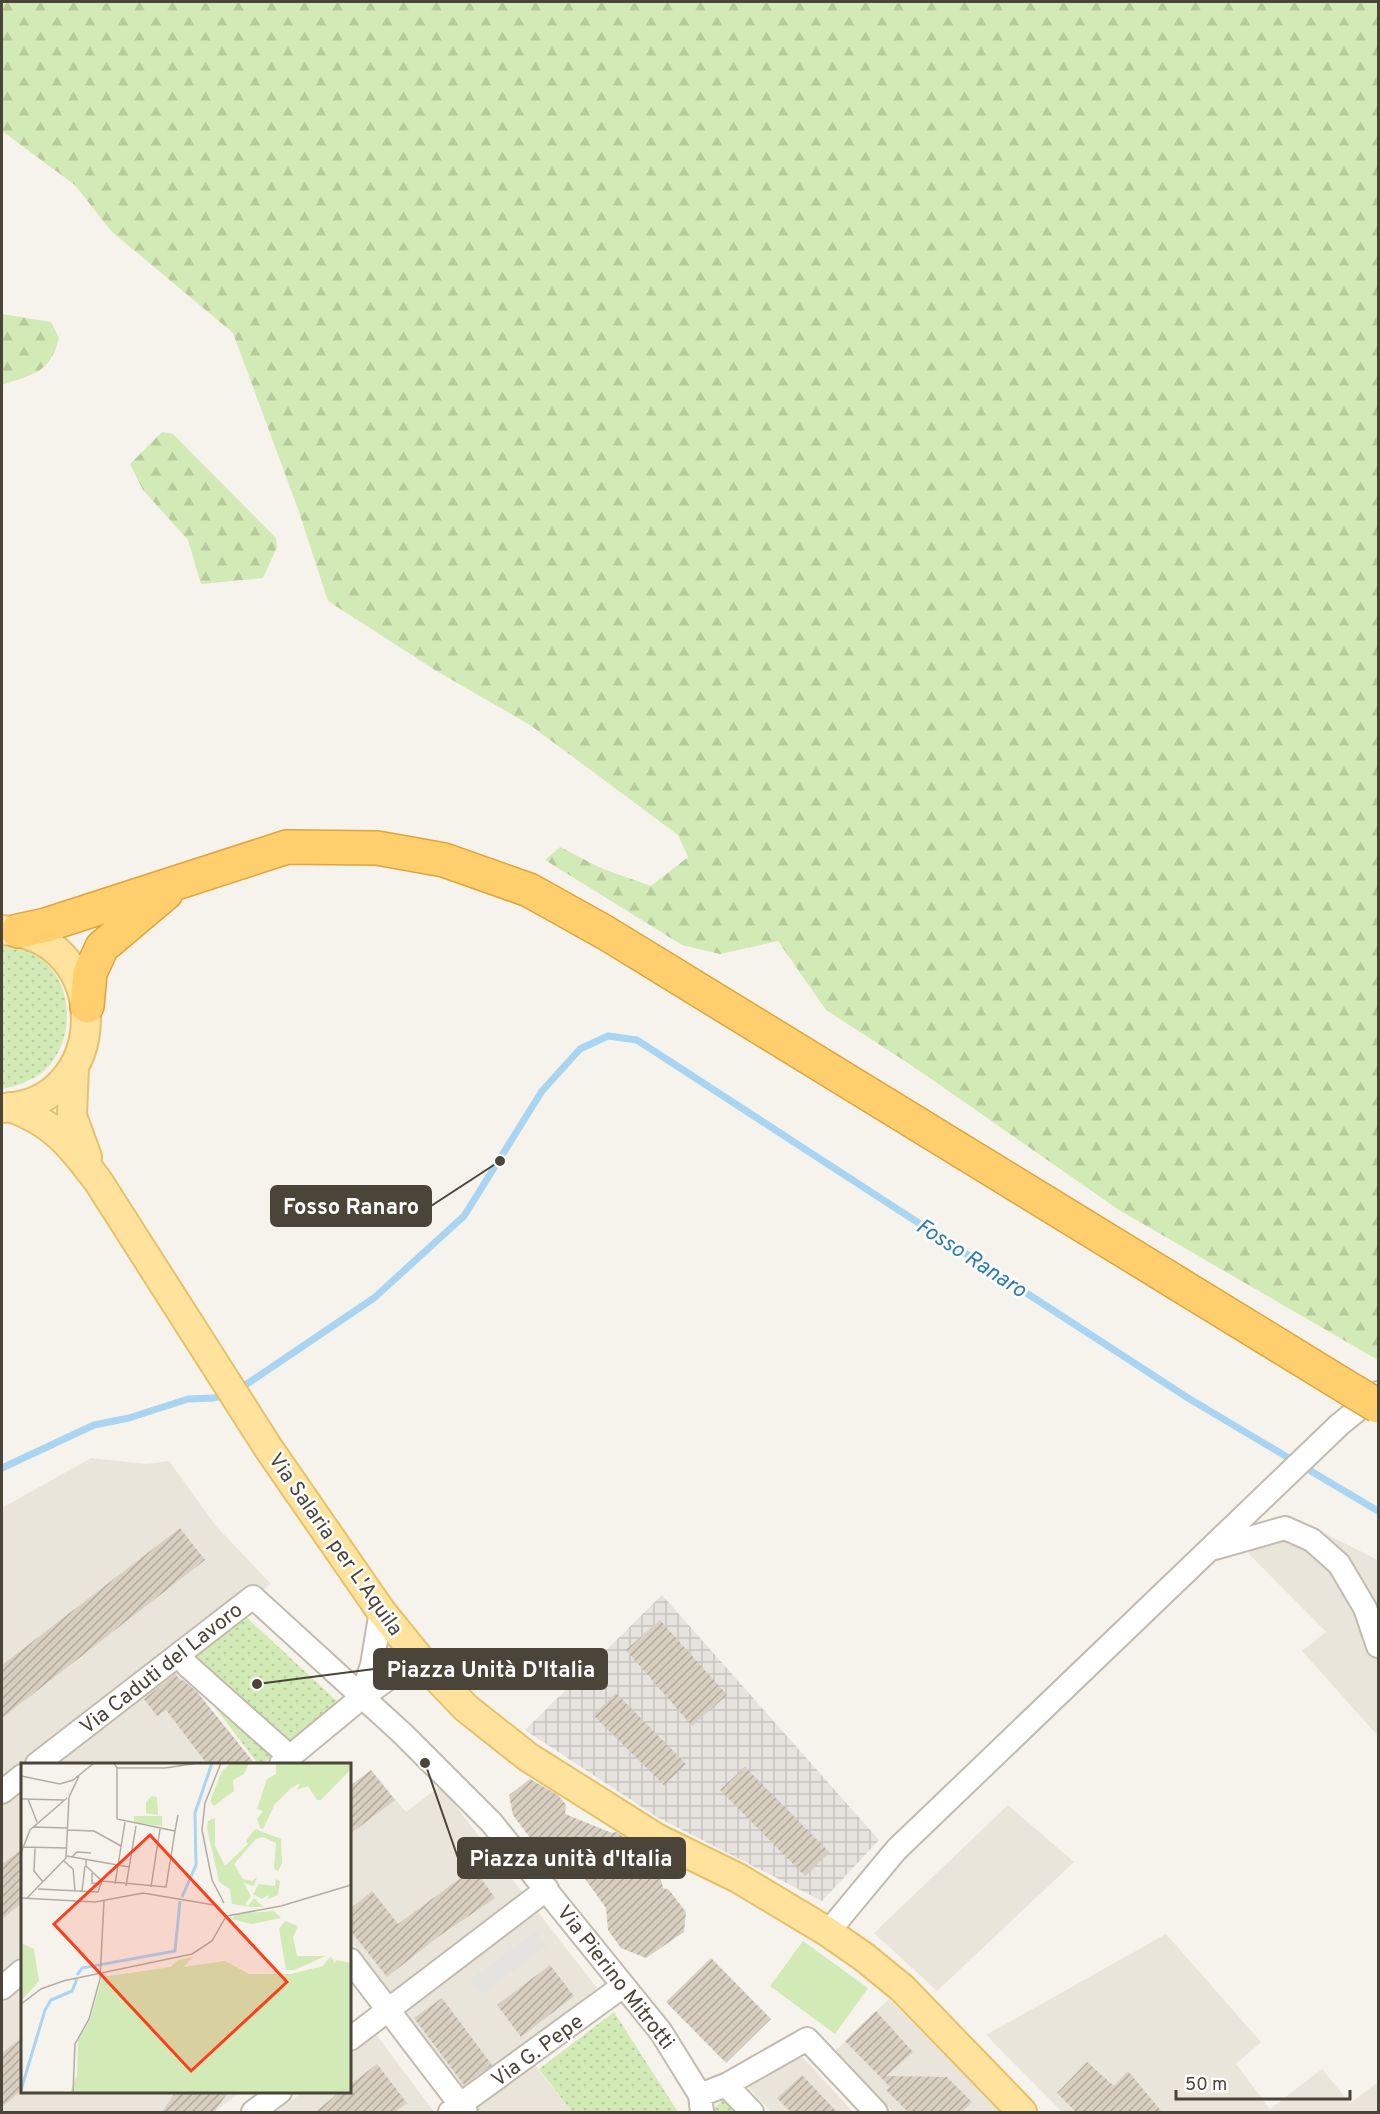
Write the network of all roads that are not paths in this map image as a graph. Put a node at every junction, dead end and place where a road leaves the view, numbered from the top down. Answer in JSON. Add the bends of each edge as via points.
{"nodes":[{"id":1,"x":188,"y":880,"type":"junction"},
{"id":2,"x":10,"y":930,"type":"edge"},
{"id":3,"x":87,"y":1006,"type":"junction"},
{"id":4,"x":74,"y":1066,"type":"junction"},
{"id":5,"x":6,"y":1107,"type":"edge"},
{"id":6,"x":98,"y":1181,"type":"junction"},
{"id":7,"x":1370,"y":1397,"type":"edge"},
{"id":8,"x":1210,"y":1549,"type":"junction"},
{"id":9,"x":381,"y":1611,"type":"junction"},
{"id":10,"x":1378,"y":1646,"type":"edge"},
{"id":11,"x":180,"y":1654,"type":"junction"},
{"id":12,"x":423,"y":1663,"type":"junction"},
{"id":13,"x":361,"y":1698,"type":"junction"},
{"id":14,"x":285,"y":1761,"type":"edge"},
{"id":15,"x":38,"y":1763,"type":"edge"},
{"id":16,"x":21,"y":1777,"type":"edge"},
{"id":17,"x":2,"y":1792,"type":"edge"},
{"id":18,"x":547,"y":1889,"type":"junction"},
{"id":19,"x":828,"y":1932,"type":"junction"},
{"id":20,"x":351,"y":1961,"type":"edge"},
{"id":21,"x":21,"y":1972,"type":"edge"},
{"id":22,"x":622,"y":1986,"type":"junction"},
{"id":23,"x":2,"y":1988,"type":"edge"},
{"id":24,"x":387,"y":2010,"type":"junction"},
{"id":25,"x":351,"y":2038,"type":"edge"},
{"id":26,"x":726,"y":2085,"type":"junction"},
{"id":27,"x":277,"y":2093,"type":"edge"},
{"id":28,"x":701,"y":2104,"type":"edge"},
{"id":29,"x":459,"y":2110,"type":"edge"},
{"id":30,"x":253,"y":2112,"type":"edge"},
{"id":31,"x":752,"y":2112,"type":"edge"},
{"id":32,"x":876,"y":2112,"type":"edge"},
{"id":33,"x":1022,"y":2112,"type":"edge"}],
"edges":[{"from":1,"to":2,"type":"highway","via":[[46,925]]},
{"from":1,"to":3,"type":"highway","via":[[157,898],[102,947],[90,973]]},
{"from":1,"to":7,"type":"highway","via":[[287,847],[377,848],[444,860],[529,890]]},
{"from":2,"to":3,"type":"main road","via":[[43,940],[64,957],[79,980]]},
{"from":3,"to":4,"type":"main road","via":[[86,1037]]},
{"from":4,"to":5,"type":"main road","via":[[57,1086],[35,1100]]},
{"from":4,"to":6,"type":"main road","name":"Via Salaria per L'Aquila","via":[[72,1116]]},
{"from":5,"to":6,"type":"main road","name":"Via Salaria per L'Aquila","via":[[32,1115],[53,1128]]},
{"from":6,"to":9,"type":"main road","name":"Via Salaria per L'Aquila","via":[[269,1449]]},
{"from":7,"to":8,"type":"street"},
{"from":8,"to":10,"type":"street","via":[[1285,1528],[1312,1540],[1339,1564],[1365,1608]]},
{"from":8,"to":19,"type":"street","via":[[896,1850]]},
{"from":9,"to":12,"type":"main road","name":"Via Salaria per L'Aquila"},
{"from":9,"to":13,"type":"street","via":[[372,1665]]},
{"from":11,"to":13,"type":"street","name":"Via Caduti del Lavoro","via":[[253,1597]]},
{"from":11,"to":14,"type":"street"},
{"from":11,"to":15,"type":"street","name":"Via Caduti del Lavoro"},
{"from":12,"to":13,"type":"street","via":[[389,1678]]},
{"from":12,"to":19,"type":"main road","name":"Via Salaria per L'Aquila","via":[[466,1708],[528,1757],[658,1839],[738,1878]]},
{"from":13,"to":14,"type":"street"},
{"from":13,"to":18,"type":"street","name":"Via Pierino Mitrotti","via":[[391,1722],[491,1822]]},
{"from":16,"to":17,"type":"street"},
{"from":18,"to":22,"type":"street","name":"Via Pierino Mitrotti"},
{"from":18,"to":24,"type":"street"},
{"from":19,"to":33,"type":"main road","name":"Via Salaria per L'Aquila","via":[[902,1988]]},
{"from":20,"to":24,"type":"street"},
{"from":21,"to":23,"type":"street"},
{"from":22,"to":28,"type":"street","name":"Via Pierino Mitrotti","via":[[661,2032]]},
{"from":22,"to":29,"type":"street","name":"Via G. Pepe"},
{"from":24,"to":25,"type":"street"},
{"from":24,"to":29,"type":"street"},
{"from":26,"to":28,"type":"street"},
{"from":26,"to":31,"type":"street"},
{"from":26,"to":32,"type":"street","via":[[807,2039]]},
{"from":27,"to":30,"type":"street"}]}
